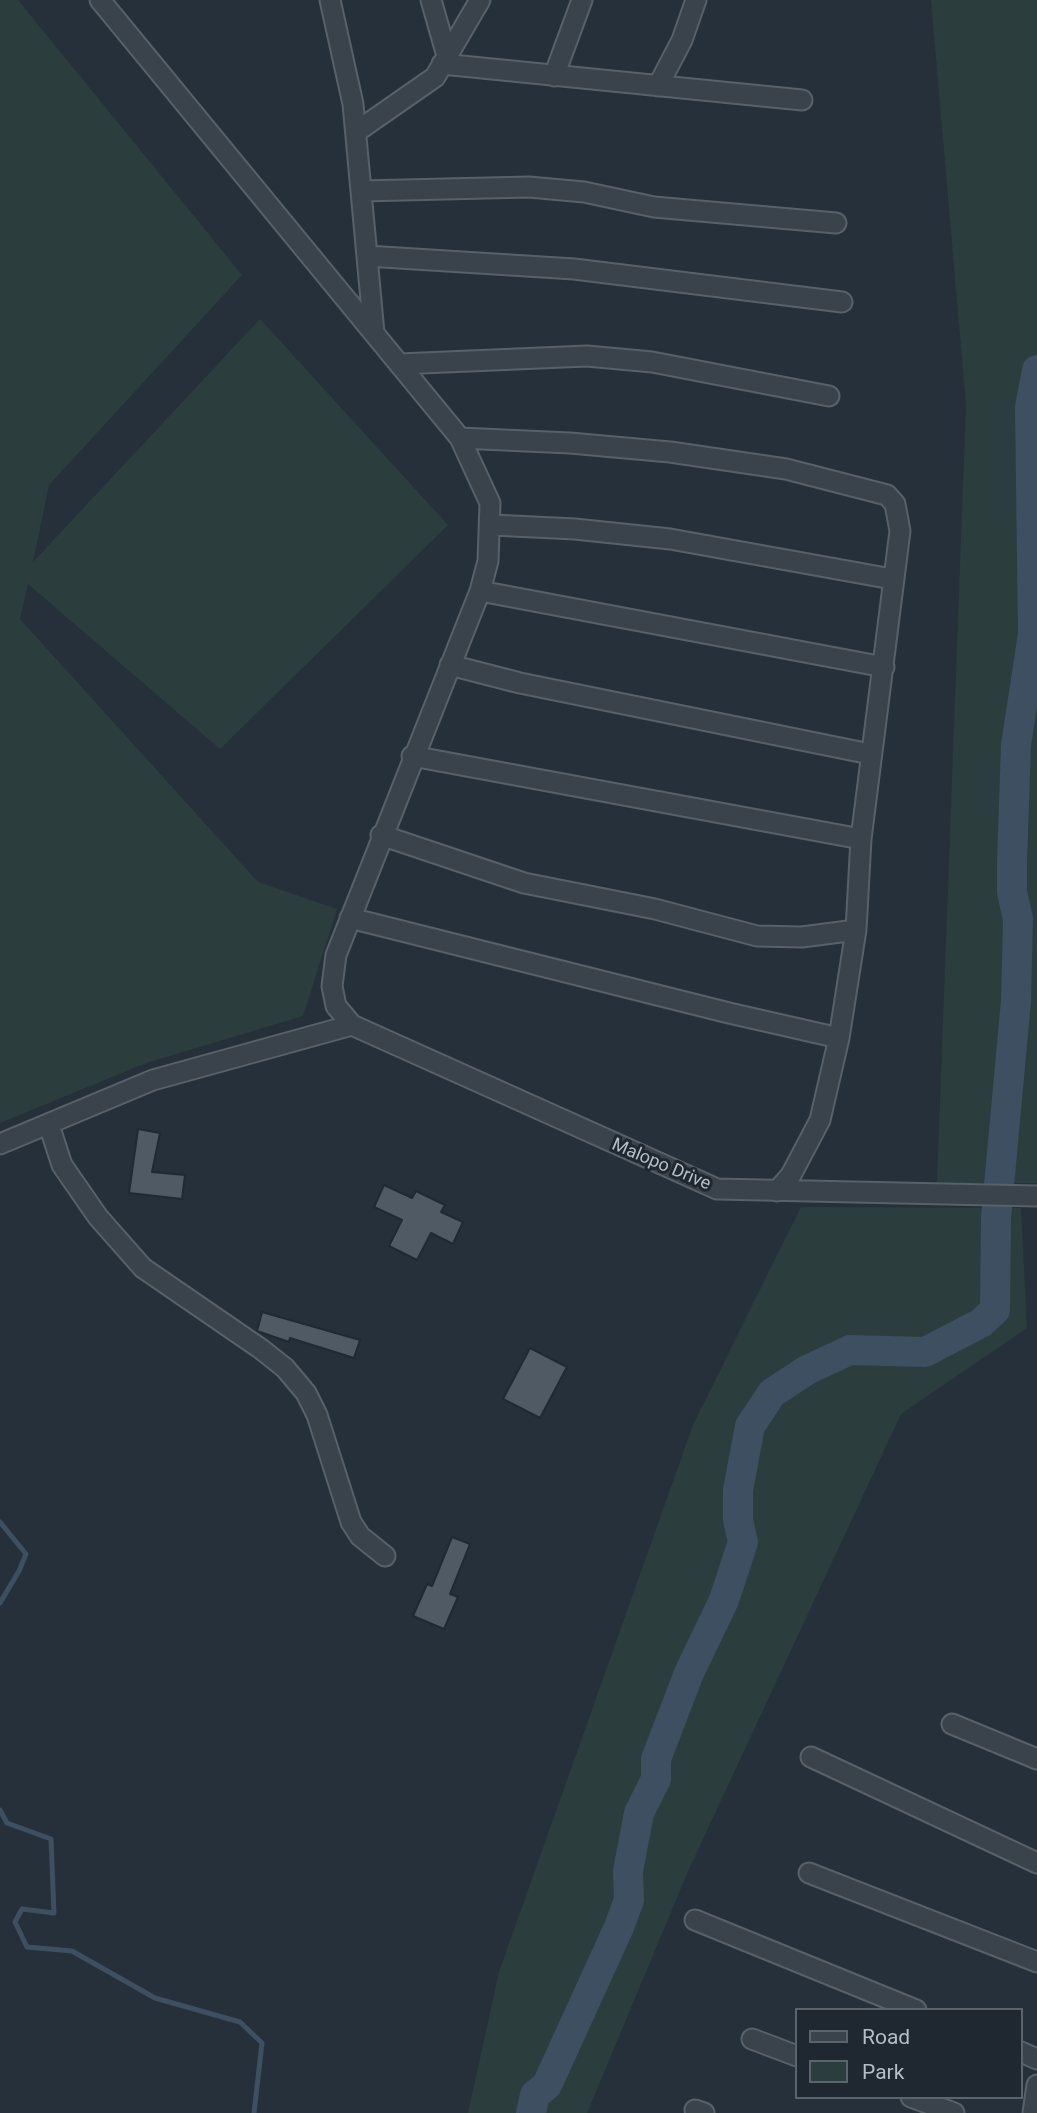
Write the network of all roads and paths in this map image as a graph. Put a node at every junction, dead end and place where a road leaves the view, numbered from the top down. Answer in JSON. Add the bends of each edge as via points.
{"nodes":[{"id":1,"x":100,"y":0,"type":"edge"},
{"id":2,"x":330,"y":0,"type":"edge"},
{"id":3,"x":431,"y":0,"type":"edge"},
{"id":4,"x":480,"y":0,"type":"edge"},
{"id":5,"x":583,"y":0,"type":"edge"},
{"id":6,"x":696,"y":0,"type":"edge"},
{"id":7,"x":445,"y":60,"type":"junction"},
{"id":8,"x":554,"y":76,"type":"junction"},
{"id":9,"x":658,"y":86,"type":"junction"},
{"id":10,"x":802,"y":100,"type":"dead end"},
{"id":11,"x":356,"y":132,"type":"junction"},
{"id":12,"x":361,"y":191,"type":"junction"},
{"id":13,"x":836,"y":223,"type":"dead end"},
{"id":14,"x":367,"y":256,"type":"junction"},
{"id":15,"x":842,"y":302,"type":"dead end"},
{"id":16,"x":374,"y":333,"type":"junction"},
{"id":17,"x":399,"y":364,"type":"junction"},
{"id":18,"x":829,"y":396,"type":"dead end"},
{"id":19,"x":460,"y":438,"type":"junction"},
{"id":20,"x":492,"y":525,"type":"junction"},
{"id":21,"x":892,"y":579,"type":"junction"},
{"id":22,"x":480,"y":591,"type":"junction"},
{"id":23,"x":450,"y":665,"type":"junction"},
{"id":24,"x":884,"y":667,"type":"junction"},
{"id":25,"x":870,"y":754,"type":"junction"},
{"id":26,"x":412,"y":757,"type":"junction"},
{"id":27,"x":381,"y":835,"type":"junction"},
{"id":28,"x":861,"y":839,"type":"junction"},
{"id":29,"x":350,"y":918,"type":"junction"},
{"id":30,"x":856,"y":930,"type":"junction"},
{"id":31,"x":352,"y":1025,"type":"junction"},
{"id":32,"x":839,"y":1038,"type":"junction"},
{"id":33,"x":49,"y":1125,"type":"junction"},
{"id":34,"x":0,"y":1144,"type":"edge"},
{"id":35,"x":776,"y":1191,"type":"junction"},
{"id":36,"x":1037,"y":1196,"type":"edge"},
{"id":37,"x":385,"y":1556,"type":"dead end"},
{"id":38,"x":952,"y":1724,"type":"dead end"},
{"id":39,"x":811,"y":1757,"type":"dead end"},
{"id":40,"x":1037,"y":1759,"type":"edge"},
{"id":41,"x":1037,"y":1863,"type":"edge"},
{"id":42,"x":808,"y":1872,"type":"dead end"},
{"id":43,"x":695,"y":1920,"type":"dead end"},
{"id":44,"x":1037,"y":1962,"type":"edge"},
{"id":45,"x":911,"y":2008,"type":"edge"},
{"id":46,"x":752,"y":2039,"type":"dead end"},
{"id":47,"x":796,"y":2056,"type":"edge"},
{"id":48,"x":1037,"y":2085,"type":"edge"},
{"id":49,"x":916,"y":2099,"type":"edge"},
{"id":50,"x":954,"y":2113,"type":"edge"},
{"id":51,"x":1034,"y":2113,"type":"edge"}],
"edges":[{"from":1,"to":16,"type":"street"},
{"from":2,"to":11,"type":"street"},
{"from":3,"to":7,"type":"street"},
{"from":4,"to":7,"type":"street"},
{"from":5,"to":8,"type":"street"},
{"from":6,"to":9,"type":"street"},
{"from":7,"to":8,"type":"street"},
{"from":7,"to":11,"type":"street","via":[[435,77]]},
{"from":8,"to":9,"type":"street"},
{"from":9,"to":10,"type":"street"},
{"from":11,"to":12,"type":"street"},
{"from":12,"to":13,"type":"street","via":[[529,187],[584,192],[654,208]]},
{"from":12,"to":14,"type":"street"},
{"from":14,"to":15,"type":"street","via":[[574,269]]},
{"from":14,"to":16,"type":"street"},
{"from":16,"to":17,"type":"street"},
{"from":17,"to":18,"type":"street","via":[[587,356],[652,362]]},
{"from":17,"to":19,"type":"street"},
{"from":19,"to":20,"type":"street","via":[[490,503]]},
{"from":19,"to":21,"type":"street","via":[[670,452],[786,469],[887,495],[899,515]]},
{"from":20,"to":21,"type":"street","via":[[575,528],[670,539]]},
{"from":20,"to":22,"type":"street"},
{"from":21,"to":24,"type":"street"},
{"from":22,"to":23,"type":"street"},
{"from":22,"to":24,"type":"street"},
{"from":23,"to":25,"type":"street"},
{"from":23,"to":26,"type":"street"},
{"from":24,"to":25,"type":"street"},
{"from":25,"to":28,"type":"street"},
{"from":26,"to":27,"type":"street"},
{"from":26,"to":28,"type":"street"},
{"from":27,"to":29,"type":"street"},
{"from":27,"to":30,"type":"street","via":[[524,883],[655,909],[746,934],[802,937]]},
{"from":28,"to":30,"type":"street"},
{"from":29,"to":31,"type":"street","via":[[336,955],[332,986],[336,1006]]},
{"from":29,"to":32,"type":"street"},
{"from":30,"to":32,"type":"street"},
{"from":31,"to":33,"type":"street","via":[[153,1080]]},
{"from":31,"to":35,"type":"street","name":"Malopo Drive","via":[[682,1177],[716,1189]]},
{"from":32,"to":35,"type":"street","via":[[820,1120],[802,1156]]},
{"from":33,"to":34,"type":"street"},
{"from":33,"to":37,"type":"street","via":[[62,1165],[98,1217],[143,1268],[261,1349],[306,1393],[351,1522],[360,1536]]},
{"from":35,"to":36,"type":"street","name":"Malopo Drive"},
{"from":38,"to":40,"type":"street"},
{"from":39,"to":41,"type":"street"},
{"from":42,"to":44,"type":"street"},
{"from":43,"to":45,"type":"street"},
{"from":46,"to":47,"type":"street"},
{"from":48,"to":51,"type":"street"},
{"from":49,"to":50,"type":"street"}]}
